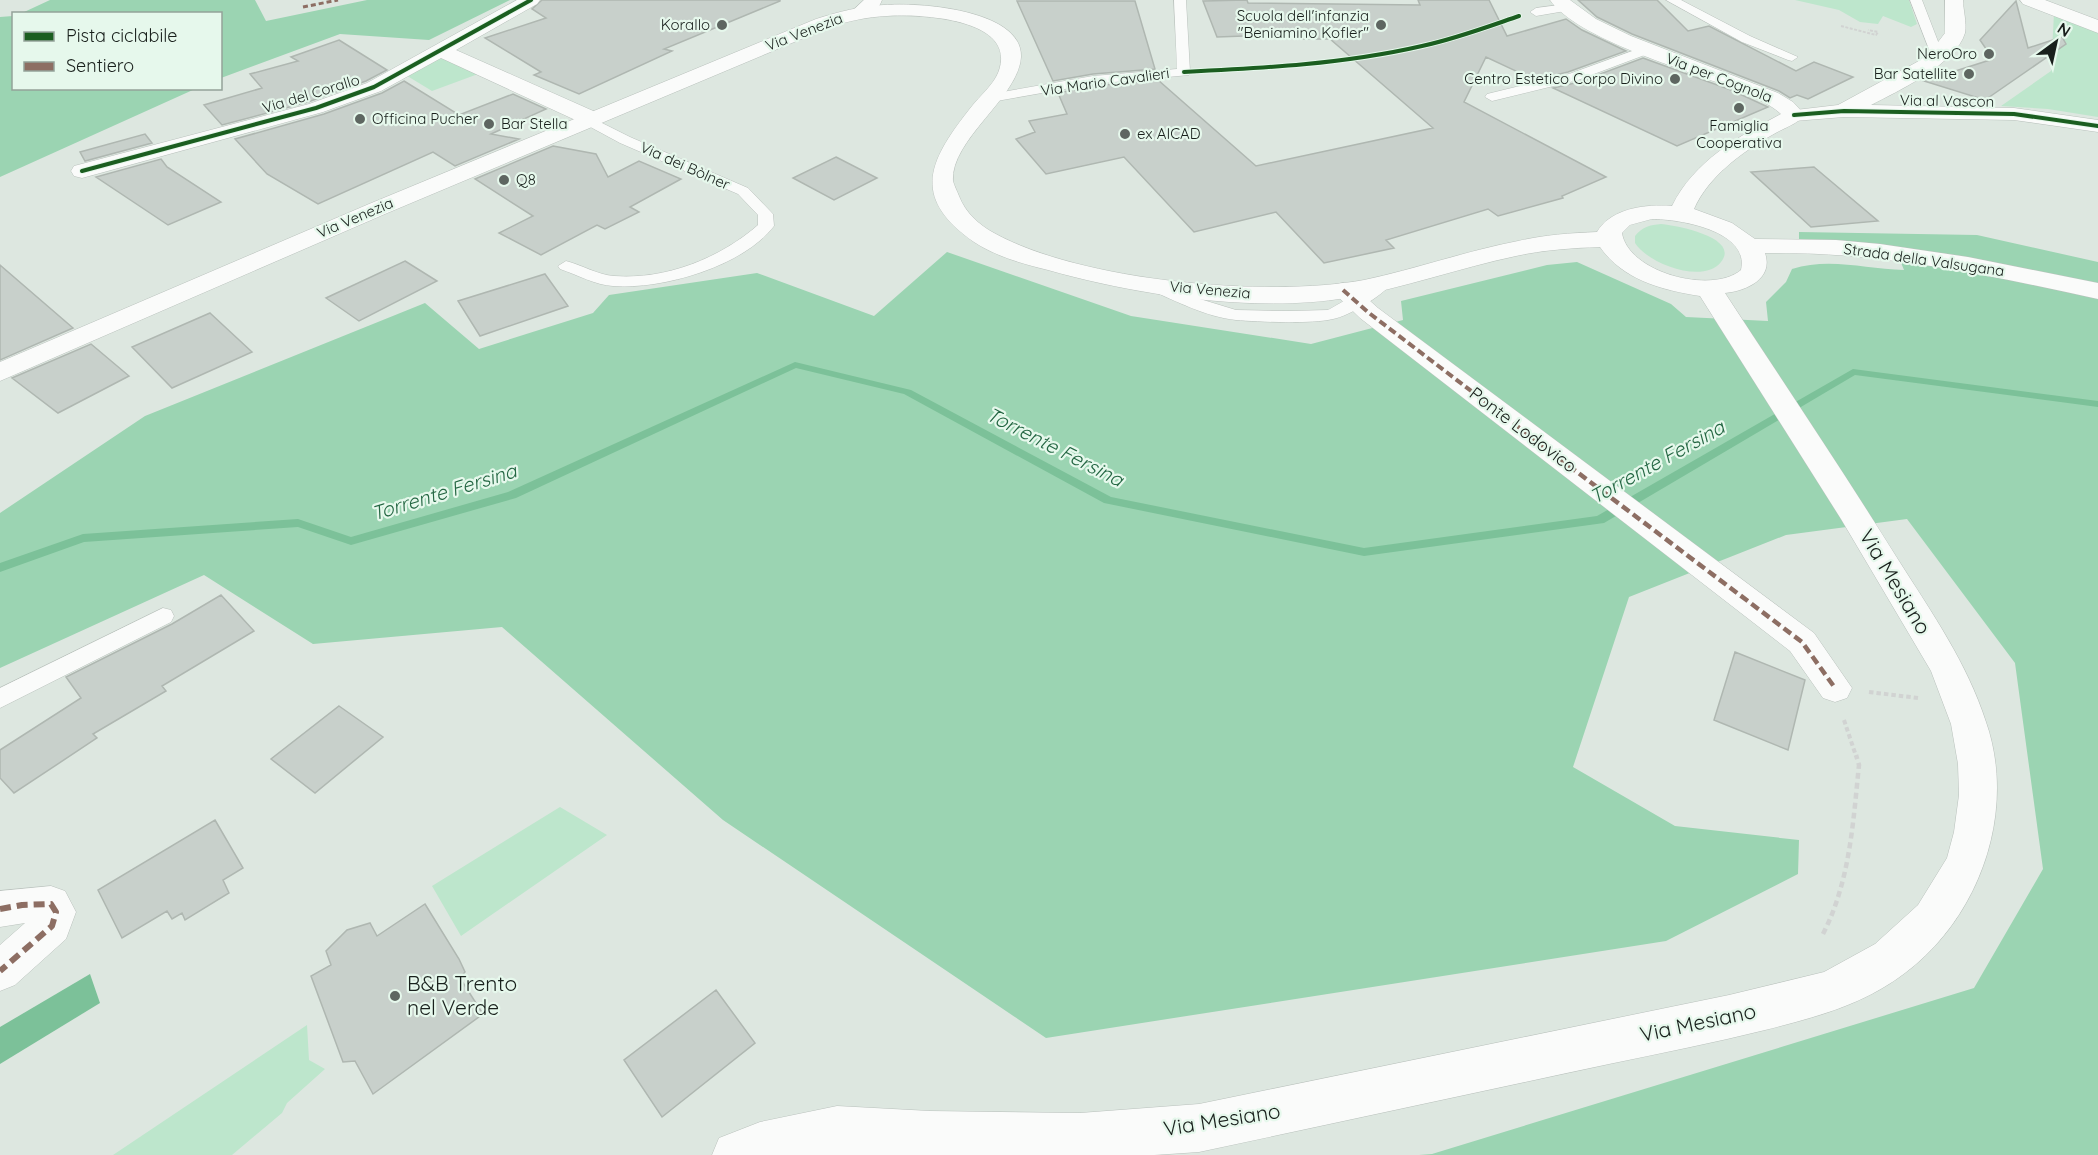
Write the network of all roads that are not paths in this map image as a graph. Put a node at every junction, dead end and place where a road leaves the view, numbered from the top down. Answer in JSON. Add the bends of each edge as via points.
{"nodes":[{"id":1,"x":531,"y":0,"type":"edge"},
{"id":2,"x":1180,"y":0,"type":"edge"},
{"id":3,"x":1672,"y":0,"type":"edge"},
{"id":4,"x":1916,"y":0,"type":"edge"},
{"id":5,"x":1954,"y":0,"type":"edge"},
{"id":6,"x":2029,"y":0,"type":"edge"},
{"id":7,"x":1563,"y":4,"type":"edge"},
{"id":8,"x":866,"y":7,"type":"edge"},
{"id":9,"x":1536,"y":12,"type":"dead end"},
{"id":10,"x":2098,"y":27,"type":"edge"},
{"id":11,"x":1646,"y":50,"type":"junction"},
{"id":12,"x":443,"y":51,"type":"junction"},
{"id":13,"x":1792,"y":57,"type":"dead end"},
{"id":14,"x":1938,"y":57,"type":"junction"},
{"id":15,"x":1492,"y":97,"type":"dead end"},
{"id":16,"x":991,"y":98,"type":"junction"},
{"id":17,"x":1844,"y":111,"type":"junction"},
{"id":18,"x":1794,"y":115,"type":"junction"},
{"id":19,"x":590,"y":119,"type":"junction"},
{"id":20,"x":2098,"y":126,"type":"edge"},
{"id":21,"x":82,"y":171,"type":"dead end"},
{"id":22,"x":1680,"y":214,"type":"junction"},
{"id":23,"x":1609,"y":239,"type":"junction"},
{"id":24,"x":1748,"y":246,"type":"junction"},
{"id":25,"x":566,"y":266,"type":"dead end"},
{"id":26,"x":1709,"y":289,"type":"junction"},
{"id":27,"x":2098,"y":291,"type":"edge"},
{"id":28,"x":1350,"y":296,"type":"junction"},
{"id":29,"x":0,"y":372,"type":"edge"},
{"id":30,"x":163,"y":616,"type":"dead end"},
{"id":31,"x":1835,"y":688,"type":"road end"},
{"id":32,"x":0,"y":699,"type":"edge"},
{"id":33,"x":0,"y":909,"type":"edge"},
{"id":34,"x":0,"y":971,"type":"edge"},
{"id":35,"x":736,"y":1155,"type":"edge"}],
"edges":[{"from":1,"to":12,"type":"main road","name":"Via del Corallo"},
{"from":2,"to":16,"type":"lane","name":"Via Mario Cavalieri","via":[[1184,72],[1093,80]]},
{"from":3,"to":13,"type":"lane","via":[[1746,39]]},
{"from":4,"to":14,"type":"lane"},
{"from":5,"to":14,"type":"main road","via":[[1955,32]]},
{"from":6,"to":10,"type":"main road"},
{"from":7,"to":9,"type":"lane","name":"Via per Cognola"},
{"from":7,"to":11,"type":"main road","name":"Via per Cognola","via":[[1586,22]]},
{"from":8,"to":16,"type":"main road","name":"Via Venezia","via":[[931,11],[994,30],[1010,46],[1013,63]]},
{"from":8,"to":19,"type":"main road","name":"Via Venezia"},
{"from":11,"to":15,"type":"lane","via":[[1573,77]]},
{"from":11,"to":18,"type":"main road","name":"Via per Cognola","via":[[1770,97]]},
{"from":12,"to":19,"type":"main road"},
{"from":12,"to":21,"type":"main road","name":"Via del Corallo","via":[[374,87],[316,108]]},
{"from":14,"to":17,"type":"main road"},
{"from":16,"to":28,"type":"main road","name":"Via Venezia","via":[[950,154],[941,179],[949,206],[967,227],[987,241],[1015,254],[1077,271],[1148,284],[1222,292]]},
{"from":17,"to":18,"type":"main road","name":"Via al Vascon"},
{"from":17,"to":20,"type":"main road","name":"Via al Vascon","via":[[2014,114]]},
{"from":18,"to":22,"type":"main road","name":"Via per Cognola","via":[[1739,146],[1688,195]]},
{"from":19,"to":25,"type":"lane","name":"Via dei Bòlner","via":[[626,140],[743,191],[765,214],[766,226],[721,258],[652,280],[612,281]]},
{"from":19,"to":29,"type":"main road","name":"Via Venezia"},
{"from":22,"to":23,"type":"main road","via":[[1652,212],[1628,216],[1613,226]]},
{"from":22,"to":24,"type":"main road","via":[[1722,227]]},
{"from":23,"to":26,"type":"main road","via":[[1624,262],[1640,272],[1682,286]]},
{"from":23,"to":28,"type":"main road","name":"Via Venezia","via":[[1566,240],[1517,248],[1384,283]]},
{"from":24,"to":26,"type":"main road","via":[[1755,264],[1752,273],[1741,282]]},
{"from":24,"to":27,"type":"main road","name":"Strada della Valsugana","via":[[1842,247],[1980,266]]},
{"from":26,"to":35,"type":"main road","name":"Via Mesiano","via":[[1852,511],[1947,668],[1969,724],[1978,795],[1965,864],[1933,919],[1890,959],[1831,992],[1729,1017],[1199,1128],[1080,1137],[930,1136],[837,1130]]},
{"from":28,"to":31,"type":"street","name":"Ponte Lodovico","via":[[1802,642]]},
{"from":30,"to":32,"type":"lane"},
{"from":33,"to":34,"type":"street","via":[[51,904],[56,912],[52,927]]}]}
